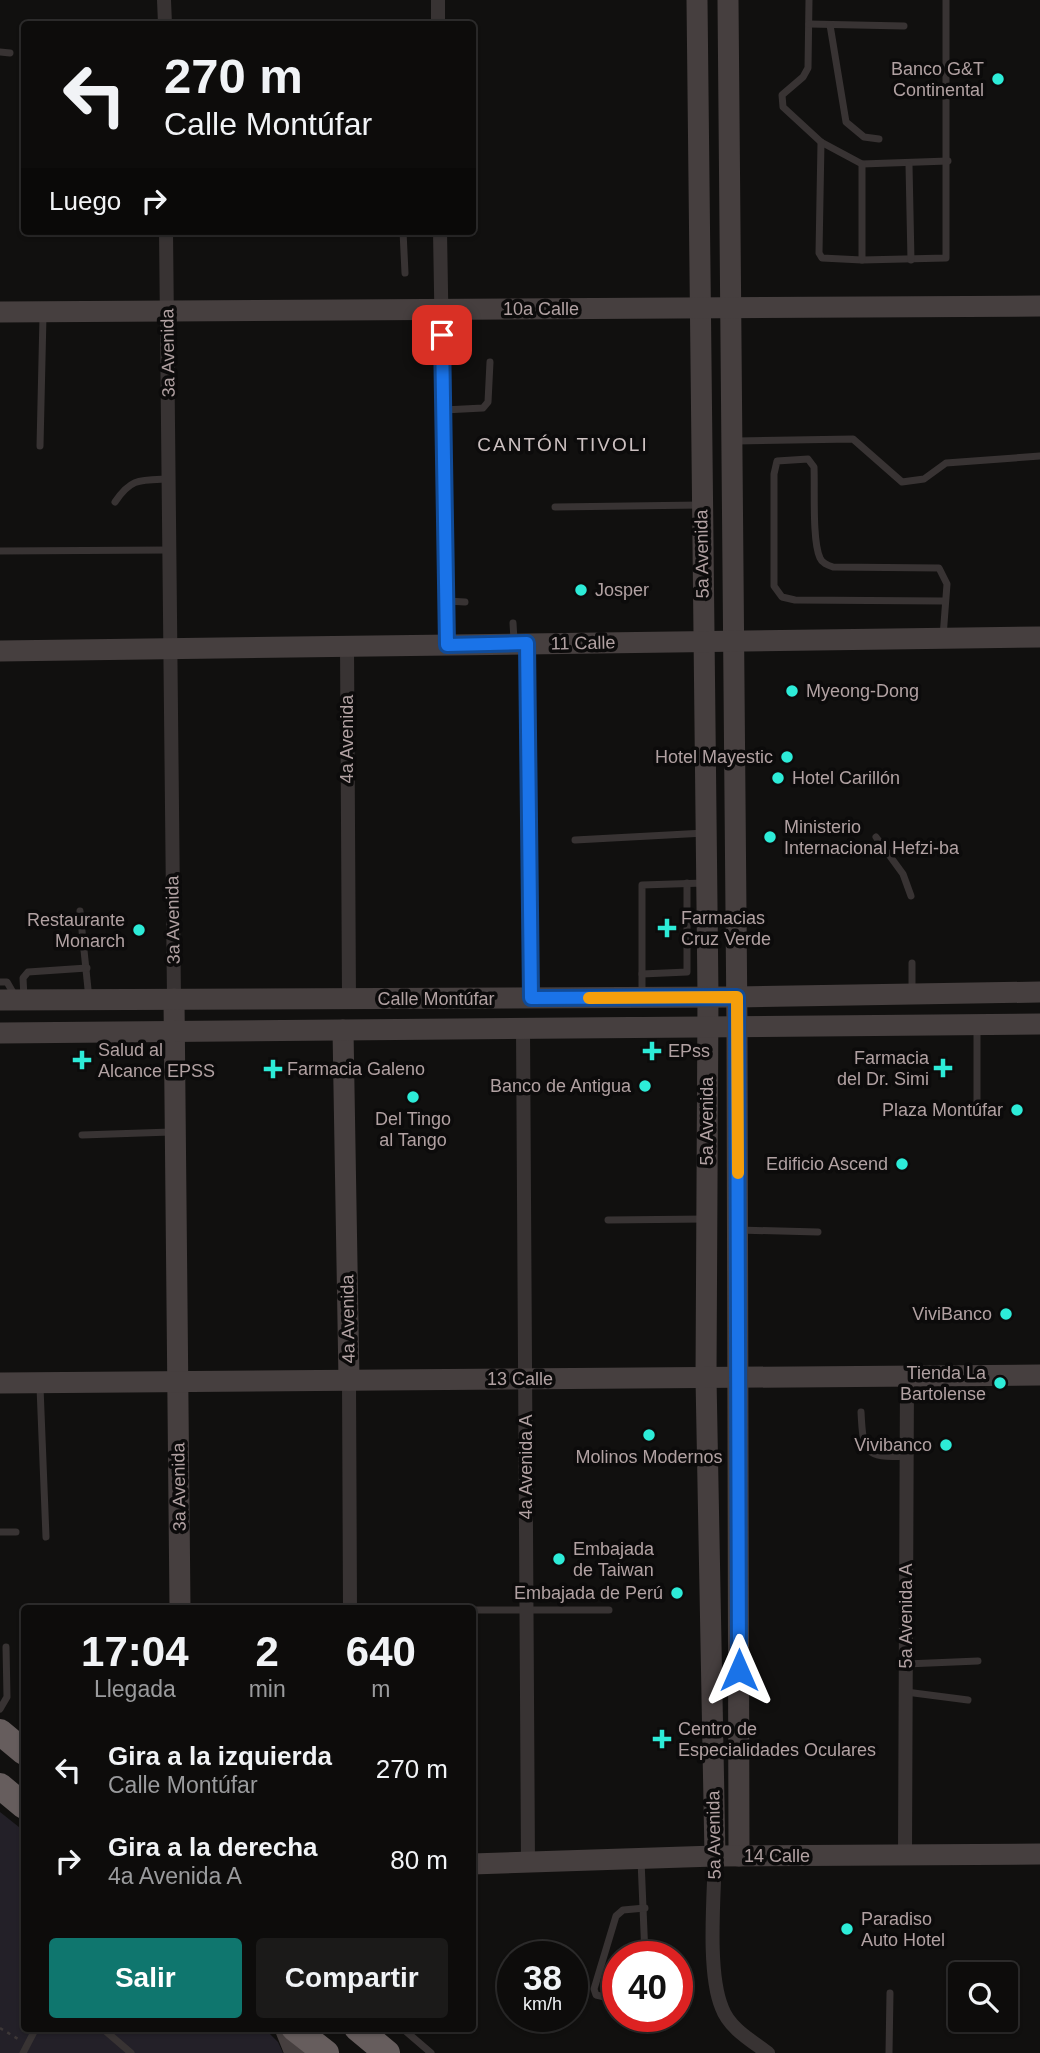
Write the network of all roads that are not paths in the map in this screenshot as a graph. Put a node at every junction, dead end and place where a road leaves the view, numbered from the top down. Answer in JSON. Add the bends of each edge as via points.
{"nodes":[{"id":1,"x":164,"y":0,"type":"edge"},
{"id":2,"x":438,"y":0,"type":"edge"},
{"id":3,"x":697,"y":0,"type":"edge"},
{"id":4,"x":728,"y":0,"type":"edge"},
{"id":5,"x":809,"y":0,"type":"edge"},
{"id":6,"x":946,"y":0,"type":"edge"},
{"id":7,"x":165,"y":21,"type":"edge"},
{"id":8,"x":438,"y":21,"type":"edge"},
{"id":9,"x":809,"y":24,"type":"junction"},
{"id":10,"x":830,"y":25,"type":"junction"},
{"id":11,"x":904,"y":26,"type":"dead end"},
{"id":12,"x":0,"y":52,"type":"edge"},
{"id":13,"x":10,"y":53,"type":"dead end"},
{"id":14,"x":879,"y":139,"type":"dead end"},
{"id":15,"x":821,"y":142,"type":"junction"},
{"id":16,"x":948,"y":161,"type":"junction"},
{"id":17,"x":862,"y":164,"type":"junction"},
{"id":18,"x":909,"y":165,"type":"junction"},
{"id":19,"x":166,"y":235,"type":"edge"},
{"id":20,"x":404,"y":235,"type":"edge"},
{"id":21,"x":440,"y":235,"type":"edge"},
{"id":22,"x":862,"y":260,"type":"junction"},
{"id":23,"x":911,"y":260,"type":"junction"},
{"id":24,"x":405,"y":274,"type":"dead end"},
{"id":25,"x":1040,"y":306,"type":"edge"},
{"id":26,"x":700,"y":308,"type":"junction"},
{"id":27,"x":731,"y":308,"type":"junction"},
{"id":28,"x":441,"y":310,"type":"junction"},
{"id":29,"x":167,"y":311,"type":"junction"},
{"id":30,"x":0,"y":312,"type":"edge"},
{"id":31,"x":43,"y":312,"type":"junction"},
{"id":32,"x":490,"y":362,"type":"dead end"},
{"id":33,"x":443,"y":410,"type":"junction"},
{"id":34,"x":732,"y":441,"type":"junction"},
{"id":35,"x":40,"y":446,"type":"dead end"},
{"id":36,"x":1040,"y":456,"type":"edge"},
{"id":37,"x":169,"y":479,"type":"junction"},
{"id":38,"x":115,"y":502,"type":"dead end"},
{"id":39,"x":701,"y":505,"type":"junction"},
{"id":40,"x":555,"y":507,"type":"dead end"},
{"id":41,"x":170,"y":550,"type":"junction"},
{"id":42,"x":0,"y":551,"type":"edge"},
{"id":43,"x":447,"y":601,"type":"junction"},
{"id":44,"x":943,"y":601,"type":"junction"},
{"id":45,"x":465,"y":602,"type":"dead end"},
{"id":46,"x":518,"y":637,"type":"junction"},
{"id":47,"x":1040,"y":637,"type":"edge"},
{"id":48,"x":943,"y":638,"type":"junction"},
{"id":49,"x":704,"y":641,"type":"junction"},
{"id":50,"x":734,"y":641,"type":"junction"},
{"id":51,"x":347,"y":645,"type":"junction"},
{"id":52,"x":447,"y":645,"type":"junction"},
{"id":53,"x":170,"y":648,"type":"junction"},
{"id":54,"x":0,"y":650,"type":"edge"},
{"id":55,"x":706,"y":833,"type":"junction"},
{"id":56,"x":876,"y":837,"type":"dead end"},
{"id":57,"x":575,"y":840,"type":"dead end"},
{"id":58,"x":697,"y":883,"type":"junction"},
{"id":59,"x":911,"y":896,"type":"dead end"},
{"id":60,"x":80,"y":911,"type":"dead end"},
{"id":61,"x":912,"y":963,"type":"dead end"},
{"id":62,"x":87,"y":968,"type":"junction"},
{"id":63,"x":642,"y":974,"type":"junction"},
{"id":64,"x":0,"y":982,"type":"edge"},
{"id":65,"x":1040,"y":992,"type":"edge"},
{"id":66,"x":912,"y":995,"type":"junction"},
{"id":67,"x":708,"y":996,"type":"junction"},
{"id":68,"x":642,"y":997,"type":"junction"},
{"id":69,"x":737,"y":997,"type":"junction"},
{"id":70,"x":531,"y":998,"type":"junction"},
{"id":71,"x":89,"y":999,"type":"junction"},
{"id":72,"x":174,"y":999,"type":"junction"},
{"id":73,"x":14,"y":1000,"type":"edge"},
{"id":74,"x":349,"y":1000,"type":"junction"},
{"id":75,"x":1040,"y":1024,"type":"edge"},
{"id":76,"x":977,"y":1025,"type":"junction"},
{"id":77,"x":737,"y":1027,"type":"junction"},
{"id":78,"x":708,"y":1028,"type":"junction"},
{"id":79,"x":523,"y":1029,"type":"junction"},
{"id":80,"x":343,"y":1030,"type":"junction"},
{"id":81,"x":174,"y":1032,"type":"junction"},
{"id":82,"x":0,"y":1033,"type":"edge"},
{"id":83,"x":977,"y":1110,"type":"dead end"},
{"id":84,"x":176,"y":1132,"type":"junction"},
{"id":85,"x":82,"y":1135,"type":"dead end"},
{"id":86,"x":707,"y":1219,"type":"junction"},
{"id":87,"x":608,"y":1220,"type":"dead end"},
{"id":88,"x":738,"y":1230,"type":"junction"},
{"id":89,"x":818,"y":1232,"type":"dead end"},
{"id":90,"x":1040,"y":1375,"type":"edge"},
{"id":91,"x":907,"y":1376,"type":"junction"},
{"id":92,"x":738,"y":1377,"type":"junction"},
{"id":93,"x":706,"y":1378,"type":"junction"},
{"id":94,"x":526,"y":1379,"type":"junction"},
{"id":95,"x":349,"y":1380,"type":"junction"},
{"id":96,"x":178,"y":1381,"type":"junction"},
{"id":97,"x":0,"y":1382,"type":"edge"},
{"id":98,"x":40,"y":1382,"type":"junction"},
{"id":99,"x":861,"y":1412,"type":"dead end"},
{"id":100,"x":907,"y":1456,"type":"junction"},
{"id":101,"x":0,"y":1532,"type":"edge"},
{"id":102,"x":16,"y":1532,"type":"dead end"},
{"id":103,"x":46,"y":1537,"type":"dead end"},
{"id":104,"x":180,"y":1605,"type":"edge"},
{"id":105,"x":350,"y":1605,"type":"edge"},
{"id":106,"x":609,"y":1609,"type":"dead end"},
{"id":107,"x":476,"y":1610,"type":"edge"},
{"id":108,"x":527,"y":1611,"type":"junction"},
{"id":109,"x":6,"y":1647,"type":"dead end"},
{"id":110,"x":978,"y":1661,"type":"dead end"},
{"id":111,"x":906,"y":1664,"type":"junction"},
{"id":112,"x":3,"y":1686,"type":"edge"},
{"id":113,"x":906,"y":1692,"type":"junction"},
{"id":114,"x":968,"y":1700,"type":"dead end"},
{"id":115,"x":0,"y":1709,"type":"edge"},
{"id":116,"x":0,"y":1732,"type":"edge"},
{"id":117,"x":21,"y":1750,"type":"edge"},
{"id":118,"x":0,"y":1786,"type":"edge"},
{"id":119,"x":21,"y":1804,"type":"edge"},
{"id":120,"x":1040,"y":1854,"type":"edge"},
{"id":121,"x":905,"y":1855,"type":"junction"},
{"id":122,"x":715,"y":1856,"type":"junction"},
{"id":123,"x":739,"y":1856,"type":"junction"},
{"id":124,"x":641,"y":1859,"type":"junction"},
{"id":125,"x":528,"y":1863,"type":"junction"},
{"id":126,"x":476,"y":1864,"type":"edge"},
{"id":127,"x":645,"y":1908,"type":"junction"},
{"id":128,"x":608,"y":1941,"type":"edge"},
{"id":129,"x":645,"y":1941,"type":"edge"},
{"id":130,"x":602,"y":1962,"type":"edge"},
{"id":131,"x":890,"y":1993,"type":"dead end"},
{"id":132,"x":602,"y":1996,"type":"edge"},
{"id":133,"x":34,"y":2032,"type":"edge"},
{"id":134,"x":107,"y":2032,"type":"edge"},
{"id":135,"x":287,"y":2032,"type":"edge"},
{"id":136,"x":300,"y":2032,"type":"edge"},
{"id":137,"x":362,"y":2032,"type":"edge"},
{"id":138,"x":407,"y":2032,"type":"edge"},
{"id":139,"x":23,"y":2053,"type":"edge"},
{"id":140,"x":131,"y":2053,"type":"edge"},
{"id":141,"x":295,"y":2053,"type":"edge"},
{"id":142,"x":326,"y":2053,"type":"edge"},
{"id":143,"x":387,"y":2053,"type":"edge"},
{"id":144,"x":431,"y":2053,"type":"edge"},
{"id":145,"x":768,"y":2053,"type":"edge"},
{"id":146,"x":889,"y":2053,"type":"edge"}],
"edges":[{"from":1,"to":7,"type":"street"},
{"from":2,"to":8,"type":"street"},
{"from":3,"to":26,"type":"street","name":"5a Avenida"},
{"from":4,"to":27,"type":"street","name":"5a Avenida"},
{"from":5,"to":9,"type":"lane"},
{"from":6,"to":16,"type":"lane"},
{"from":9,"to":10,"type":"lane"},
{"from":9,"to":15,"type":"lane","via":[[808,68],[781,100]]},
{"from":10,"to":11,"type":"lane"},
{"from":10,"to":14,"type":"lane","via":[[846,122],[864,137]]},
{"from":12,"to":13,"type":"lane"},
{"from":15,"to":17,"type":"lane"},
{"from":15,"to":22,"type":"lane","via":[[819,253],[825,260]]},
{"from":16,"to":18,"type":"lane"},
{"from":16,"to":23,"type":"lane","via":[[948,255],[941,260]]},
{"from":17,"to":18,"type":"lane"},
{"from":17,"to":22,"type":"lane"},
{"from":18,"to":23,"type":"lane"},
{"from":19,"to":29,"type":"street","name":"3a Avenida"},
{"from":20,"to":24,"type":"lane"},
{"from":21,"to":28,"type":"street"},
{"from":22,"to":23,"type":"lane"},
{"from":25,"to":27,"type":"street","name":"10a Calle"},
{"from":26,"to":27,"type":"street","name":"10a Calle"},
{"from":26,"to":28,"type":"street","name":"10a Calle"},
{"from":26,"to":39,"type":"street","name":"5a Avenida"},
{"from":27,"to":34,"type":"street","name":"5a Avenida"},
{"from":28,"to":29,"type":"street","name":"10a Calle"},
{"from":28,"to":33,"type":"street"},
{"from":29,"to":31,"type":"street","name":"10a Calle"},
{"from":29,"to":37,"type":"street","name":"3a Avenida"},
{"from":30,"to":31,"type":"street","name":"10a Calle"},
{"from":31,"to":35,"type":"lane"},
{"from":32,"to":33,"type":"lane","via":[[488,402],[483,408]]},
{"from":33,"to":43,"type":"street"},
{"from":34,"to":36,"type":"lane","via":[[853,439],[902,482],[924,479],[946,463]]},
{"from":34,"to":50,"type":"street","name":"5a Avenida"},
{"from":37,"to":38,"type":"lane","via":[[126,485]]},
{"from":37,"to":41,"type":"street","name":"3a Avenida"},
{"from":39,"to":40,"type":"lane"},
{"from":39,"to":49,"type":"street","name":"5a Avenida"},
{"from":41,"to":42,"type":"lane"},
{"from":41,"to":53,"type":"street","name":"3a Avenida"},
{"from":43,"to":45,"type":"lane"},
{"from":43,"to":52,"type":"street"},
{"from":44,"to":44,"type":"lane","via":[[947,584],[939,568],[825,564],[819,557],[814,467],[808,459],[778,461],[774,474],[774,586],[782,597]]},
{"from":44,"to":48,"type":"lane"},
{"from":46,"to":49,"type":"street","name":"11 Calle"},
{"from":46,"to":52,"type":"street","name":"11 Calle"},
{"from":46,"to":70,"type":"street"},
{"from":47,"to":48,"type":"street","name":"11 Calle"},
{"from":48,"to":50,"type":"street","name":"11 Calle"},
{"from":49,"to":50,"type":"street","name":"11 Calle"},
{"from":49,"to":55,"type":"street","name":"5a Avenida"},
{"from":50,"to":69,"type":"street","name":"5a Avenida"},
{"from":51,"to":52,"type":"street","name":"11 Calle"},
{"from":51,"to":53,"type":"street","name":"11 Calle"},
{"from":51,"to":74,"type":"street","name":"4a Avenida"},
{"from":53,"to":54,"type":"street","name":"11 Calle"},
{"from":53,"to":72,"type":"street","name":"3a Avenida"},
{"from":55,"to":57,"type":"lane"},
{"from":55,"to":58,"type":"street","name":"5a Avenida"},
{"from":56,"to":59,"type":"lane","via":[[903,874]]},
{"from":58,"to":63,"type":"lane","via":[[687,971]]},
{"from":58,"to":63,"type":"lane","via":[[642,885]]},
{"from":58,"to":67,"type":"street","name":"5a Avenida"},
{"from":60,"to":62,"type":"lane"},
{"from":61,"to":66,"type":"lane"},
{"from":62,"to":71,"type":"lane"},
{"from":62,"to":73,"type":"lane","via":[[28,972]]},
{"from":63,"to":68,"type":"lane"},
{"from":64,"to":73,"type":"lane","via":[[12,986]]},
{"from":65,"to":66,"type":"street","name":"Calle Montúfar"},
{"from":66,"to":69,"type":"street","name":"Calle Montúfar"},
{"from":67,"to":68,"type":"street","name":"Calle Montúfar"},
{"from":67,"to":69,"type":"street","name":"Calle Montúfar"},
{"from":67,"to":78,"type":"street","name":"5a Avenida"},
{"from":68,"to":70,"type":"street","name":"Calle Montúfar"},
{"from":69,"to":77,"type":"street","name":"5a Avenida"},
{"from":70,"to":74,"type":"street","name":"Calle Montúfar"},
{"from":71,"to":72,"type":"street","name":"Calle Montúfar"},
{"from":71,"to":73,"type":"street","name":"Calle Montúfar"},
{"from":72,"to":74,"type":"street","name":"Calle Montúfar"},
{"from":72,"to":81,"type":"street","name":"3a Avenida"},
{"from":75,"to":76,"type":"street","name":"Calle Montúfar"},
{"from":76,"to":77,"type":"street","name":"Calle Montúfar"},
{"from":76,"to":83,"type":"lane"},
{"from":77,"to":78,"type":"street","name":"Calle Montúfar"},
{"from":77,"to":88,"type":"street","name":"5a Avenida"},
{"from":78,"to":79,"type":"street","name":"Calle Montúfar"},
{"from":78,"to":86,"type":"street","name":"5a Avenida"},
{"from":79,"to":80,"type":"street","name":"Calle Montúfar"},
{"from":79,"to":94,"type":"street","name":"4a Avenida A"},
{"from":80,"to":81,"type":"street","name":"Calle Montúfar"},
{"from":80,"to":95,"type":"street","name":"4a Avenida"},
{"from":81,"to":82,"type":"street","name":"Calle Montúfar"},
{"from":81,"to":84,"type":"street","name":"3a Avenida"},
{"from":84,"to":85,"type":"lane"},
{"from":84,"to":96,"type":"street","name":"3a Avenida"},
{"from":86,"to":87,"type":"lane"},
{"from":86,"to":93,"type":"street","name":"5a Avenida"},
{"from":88,"to":89,"type":"lane"},
{"from":88,"to":92,"type":"street","name":"5a Avenida"},
{"from":90,"to":91,"type":"street","name":"13 Calle"},
{"from":91,"to":92,"type":"street","name":"13 Calle"},
{"from":91,"to":100,"type":"street","name":"5a Avenida A"},
{"from":92,"to":93,"type":"street","name":"13 Calle"},
{"from":92,"to":123,"type":"street","name":"5a Avenida"},
{"from":93,"to":94,"type":"street","name":"13 Calle"},
{"from":93,"to":122,"type":"street","name":"5a Avenida"},
{"from":94,"to":95,"type":"street","name":"13 Calle"},
{"from":94,"to":108,"type":"street","name":"4a Avenida A"},
{"from":95,"to":96,"type":"street","name":"13 Calle"},
{"from":95,"to":105,"type":"street","name":"4a Avenida"},
{"from":96,"to":98,"type":"street","name":"13 Calle"},
{"from":96,"to":104,"type":"street","name":"3a Avenida"},
{"from":97,"to":98,"type":"street","name":"13 Calle"},
{"from":98,"to":103,"type":"lane"},
{"from":99,"to":100,"type":"lane","via":[[863,1442],[869,1452],[877,1457]]},
{"from":100,"to":111,"type":"street","name":"5a Avenida A"},
{"from":101,"to":102,"type":"lane"},
{"from":106,"to":108,"type":"lane"},
{"from":107,"to":108,"type":"lane"},
{"from":108,"to":125,"type":"street","name":"4a Avenida A"},
{"from":109,"to":112,"type":"lane"},
{"from":110,"to":111,"type":"lane"},
{"from":111,"to":113,"type":"street","name":"5a Avenida A"},
{"from":112,"to":115,"type":"lane","via":[[7,1697]]},
{"from":113,"to":114,"type":"lane"},
{"from":113,"to":121,"type":"street","name":"5a Avenida A"},
{"from":116,"to":117,"type":"highway"},
{"from":118,"to":119,"type":"highway"},
{"from":120,"to":121,"type":"street","name":"14 Calle"},
{"from":121,"to":123,"type":"street","name":"14 Calle"},
{"from":122,"to":123,"type":"street","name":"14 Calle"},
{"from":122,"to":124,"type":"street","name":"14 Calle"},
{"from":122,"to":145,"type":"street","name":"5a Avenida","via":[[716,1981],[722,2009],[737,2029]]},
{"from":124,"to":125,"type":"street","name":"14 Calle"},
{"from":124,"to":127,"type":"lane"},
{"from":125,"to":126,"type":"street","name":"14 Calle"},
{"from":127,"to":128,"type":"lane","via":[[623,1910],[616,1916]]},
{"from":127,"to":129,"type":"lane"},
{"from":130,"to":132,"type":"lane","via":[[594,1989]]},
{"from":131,"to":146,"type":"lane"},
{"from":133,"to":139,"type":"lane"},
{"from":134,"to":140,"type":"lane"},
{"from":135,"to":141,"type":"street"},
{"from":136,"to":142,"type":"highway"},
{"from":137,"to":143,"type":"highway"},
{"from":138,"to":144,"type":"lane"}]}
